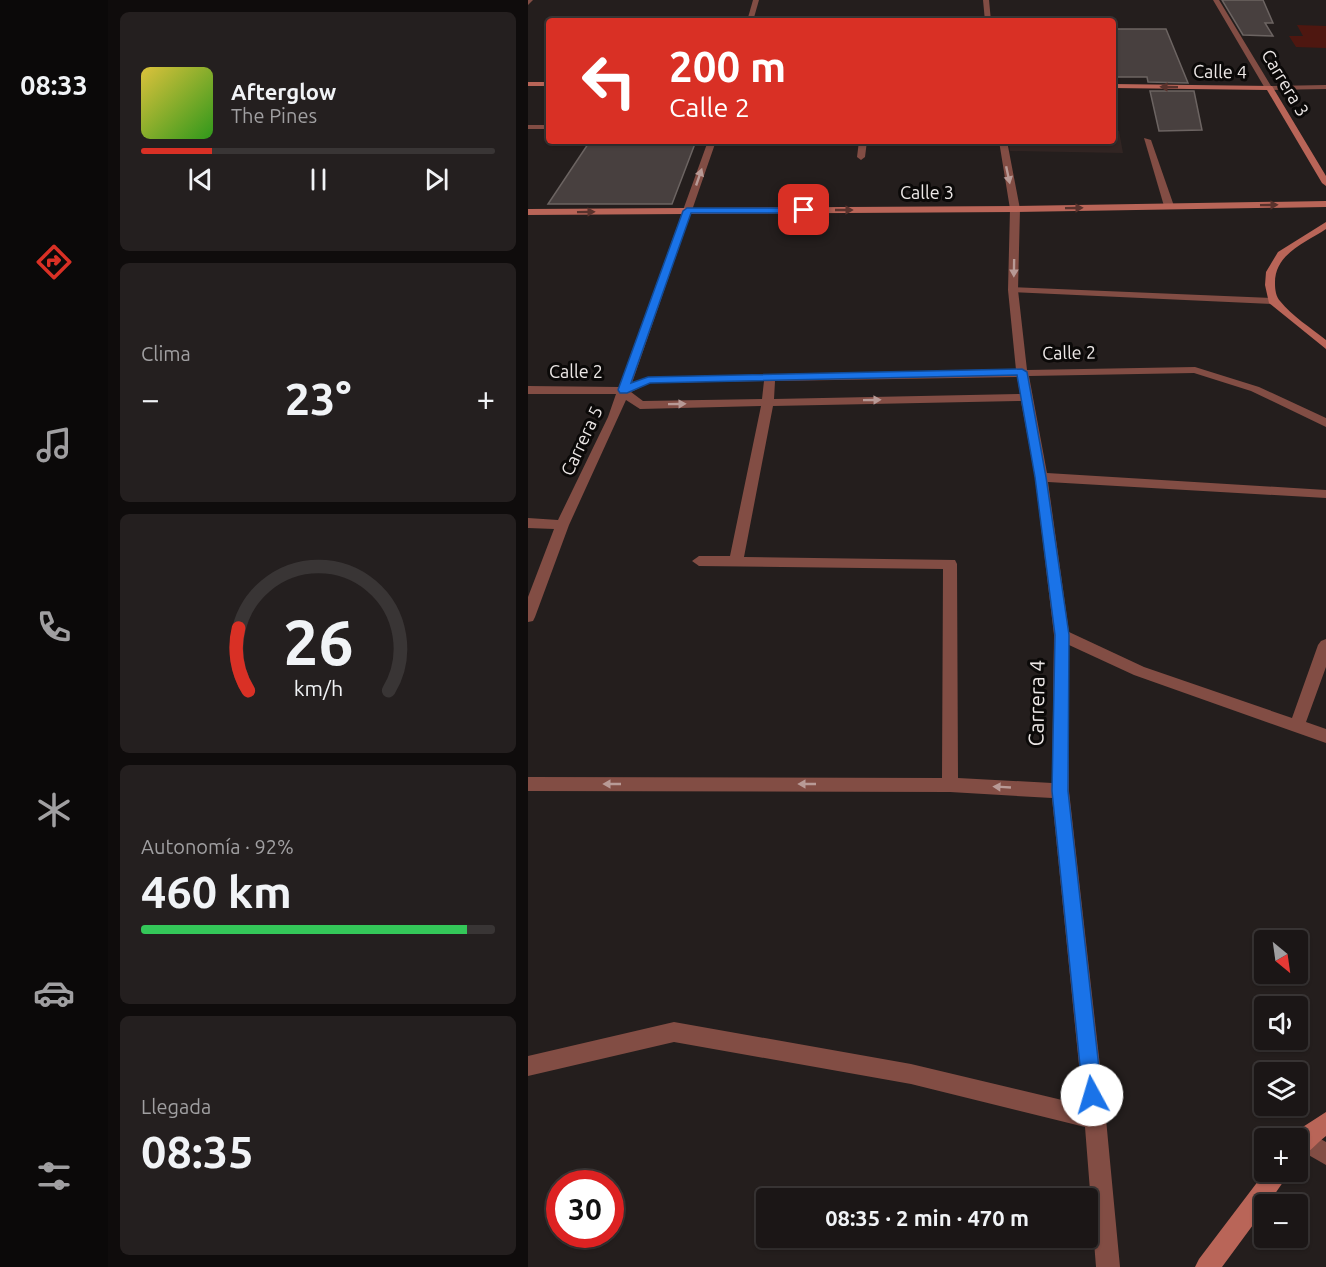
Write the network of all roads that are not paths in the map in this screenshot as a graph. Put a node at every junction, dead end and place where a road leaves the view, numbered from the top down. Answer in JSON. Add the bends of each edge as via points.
{"nodes":[{"id":1,"x":756,"y":0,"type":"edge"},
{"id":2,"x":986,"y":0,"type":"edge"},
{"id":3,"x":1216,"y":0,"type":"edge"},
{"id":4,"x":751,"y":18,"type":"edge"},
{"id":5,"x":988,"y":18,"type":"edge"},
{"id":6,"x":528,"y":84,"type":"edge"},
{"id":7,"x":546,"y":84,"type":"edge"},
{"id":8,"x":1116,"y":86,"type":"edge"},
{"id":9,"x":1326,"y":87,"type":"edge"},
{"id":10,"x":1269,"y":88,"type":"junction"},
{"id":11,"x":528,"y":127,"type":"edge"},
{"id":12,"x":546,"y":127,"type":"edge"},
{"id":13,"x":1147,"y":140,"type":"dead end"},
{"id":14,"x":711,"y":144,"type":"edge"},
{"id":15,"x":863,"y":144,"type":"edge"},
{"id":16,"x":1004,"y":144,"type":"edge"},
{"id":17,"x":861,"y":157,"type":"dead end"},
{"id":18,"x":1326,"y":183,"type":"edge"},
{"id":19,"x":1326,"y":204,"type":"edge"},
{"id":20,"x":1169,"y":206,"type":"junction"},
{"id":21,"x":1016,"y":209,"type":"junction"},
{"id":22,"x":687,"y":211,"type":"junction"},
{"id":23,"x":528,"y":212,"type":"edge"},
{"id":24,"x":1326,"y":225,"type":"edge"},
{"id":25,"x":1013,"y":290,"type":"junction"},
{"id":26,"x":1273,"y":301,"type":"junction"},
{"id":27,"x":1326,"y":346,"type":"edge"},
{"id":28,"x":1022,"y":372,"type":"junction"},
{"id":29,"x":770,"y":378,"type":"junction"},
{"id":30,"x":528,"y":390,"type":"edge"},
{"id":31,"x":623,"y":390,"type":"junction"},
{"id":32,"x":1027,"y":397,"type":"junction"},
{"id":33,"x":768,"y":402,"type":"junction"},
{"id":34,"x":1326,"y":423,"type":"edge"},
{"id":35,"x":1041,"y":477,"type":"junction"},
{"id":36,"x":1326,"y":494,"type":"edge"},
{"id":37,"x":528,"y":524,"type":"edge"},
{"id":38,"x":562,"y":525,"type":"junction"},
{"id":39,"x":736,"y":560,"type":"junction"},
{"id":40,"x":699,"y":561,"type":"dead end"},
{"id":41,"x":528,"y":618,"type":"edge"},
{"id":42,"x":1062,"y":635,"type":"junction"},
{"id":43,"x":1326,"y":645,"type":"edge"},
{"id":44,"x":1297,"y":726,"type":"junction"},
{"id":45,"x":1326,"y":736,"type":"edge"},
{"id":46,"x":528,"y":784,"type":"edge"},
{"id":47,"x":951,"y":784,"type":"junction"},
{"id":48,"x":1060,"y":791,"type":"junction"},
{"id":49,"x":528,"y":1066,"type":"edge"},
{"id":50,"x":1095,"y":1119,"type":"junction"},
{"id":51,"x":1326,"y":1123,"type":"edge"},
{"id":52,"x":1308,"y":1138,"type":"edge"},
{"id":53,"x":1308,"y":1147,"type":"edge"},
{"id":54,"x":1326,"y":1154,"type":"edge"},
{"id":55,"x":1271,"y":1182,"type":"edge"},
{"id":56,"x":1108,"y":1267,"type":"edge"},
{"id":57,"x":1207,"y":1267,"type":"edge"}],
"edges":[{"from":1,"to":4,"type":"street"},
{"from":2,"to":5,"type":"street"},
{"from":3,"to":10,"type":"street","name":"Carrera 3"},
{"from":6,"to":7,"type":"main road"},
{"from":10,"to":8,"type":"main road","name":"Calle 4","one_way":true},
{"from":9,"to":10,"type":"street","name":"Calle 4"},
{"from":10,"to":18,"type":"main road","name":"Carrera 3"},
{"from":11,"to":12,"type":"street"},
{"from":13,"to":20,"type":"street"},
{"from":22,"to":14,"type":"street","name":"Carrera 5","one_way":true},
{"from":15,"to":17,"type":"street"},
{"from":16,"to":21,"type":"street","name":"Carrera 4","one_way":true},
{"from":20,"to":19,"type":"main road","name":"Calle 3","one_way":true},
{"from":21,"to":20,"type":"main road","name":"Calle 3","one_way":true},
{"from":22,"to":21,"type":"main road","name":"Calle 3","one_way":true},
{"from":21,"to":25,"type":"street","name":"Carrera 4","one_way":true},
{"from":23,"to":22,"type":"main road","name":"Calle 3","one_way":true},
{"from":22,"to":31,"type":"street","name":"Carrera 5"},
{"from":24,"to":26,"type":"main road","via":[[1274,260],[1269,273]]},
{"from":25,"to":26,"type":"street"},
{"from":25,"to":28,"type":"street","name":"Carrera 4"},
{"from":26,"to":27,"type":"main road"},
{"from":28,"to":29,"type":"street","name":"Calle 2"},
{"from":28,"to":32,"type":"street","name":"Carrera 4"},
{"from":28,"to":34,"type":"street","name":"Calle 2","via":[[1195,370],[1256,389]]},
{"from":29,"to":31,"type":"street","name":"Calle 2","via":[[648,380]]},
{"from":29,"to":33,"type":"street"},
{"from":30,"to":31,"type":"street","name":"Calle 2"},
{"from":31,"to":33,"type":"street","name":"Calle 2","one_way":true,"via":[[640,405]]},
{"from":31,"to":38,"type":"street","name":"Carrera 5"},
{"from":33,"to":32,"type":"street","name":"Calle 2","one_way":true},
{"from":32,"to":35,"type":"street","name":"Carrera 4"},
{"from":33,"to":39,"type":"street"},
{"from":35,"to":36,"type":"street"},
{"from":35,"to":42,"type":"street","name":"Carrera 4"},
{"from":37,"to":38,"type":"street"},
{"from":38,"to":41,"type":"street","name":"Carrera 5"},
{"from":39,"to":40,"type":"street"},
{"from":39,"to":47,"type":"street","via":[[950,564]]},
{"from":42,"to":44,"type":"street","via":[[1138,670]]},
{"from":42,"to":48,"type":"street","name":"Carrera 4"},
{"from":43,"to":44,"type":"street"},
{"from":44,"to":45,"type":"street"},
{"from":47,"to":46,"type":"street","one_way":true},
{"from":48,"to":47,"type":"street","one_way":true},
{"from":48,"to":50,"type":"street","name":"Carrera 4"},
{"from":49,"to":50,"type":"street","via":[[674,1032],[911,1074]]},
{"from":50,"to":56,"type":"street","name":"Carrera 4"},
{"from":51,"to":52,"type":"main road"},
{"from":53,"to":54,"type":"street"},
{"from":55,"to":57,"type":"main road"}]}
